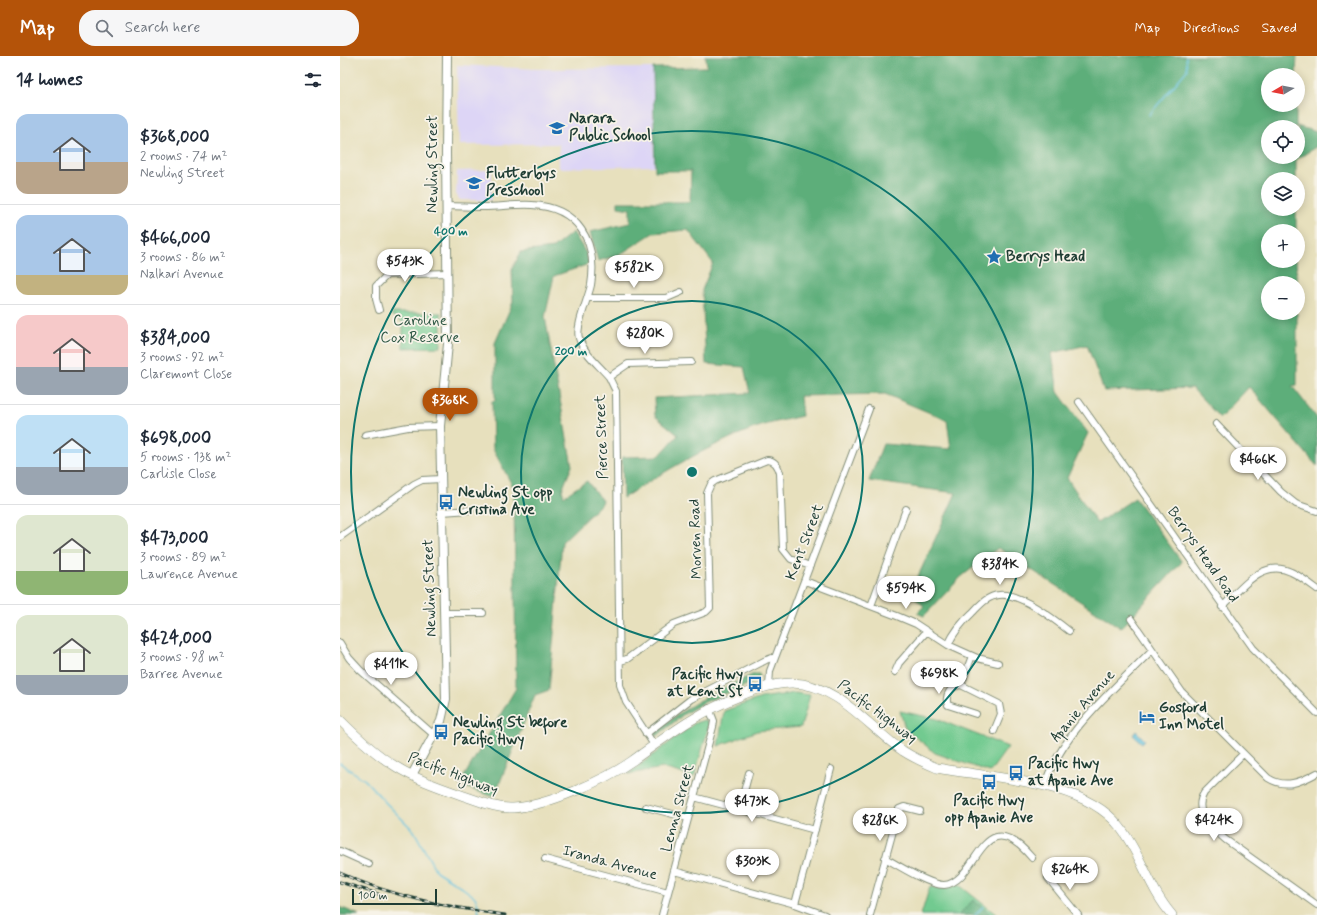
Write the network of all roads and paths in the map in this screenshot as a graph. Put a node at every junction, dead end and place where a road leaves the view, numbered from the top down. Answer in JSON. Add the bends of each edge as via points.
{"nodes":[{"id":1,"x":447,"y":56,"type":"edge"},
{"id":2,"x":446,"y":206,"type":"junction"},
{"id":3,"x":447,"y":273,"type":"junction"},
{"id":4,"x":681,"y":292,"type":"dead end"},
{"id":5,"x":588,"y":298,"type":"junction"},
{"id":6,"x":379,"y":310,"type":"dead end"},
{"id":7,"x":691,"y":362,"type":"dead end"},
{"id":8,"x":609,"y":377,"type":"junction"},
{"id":9,"x":1080,"y":402,"type":"dead end"},
{"id":10,"x":869,"y":409,"type":"dead end"},
{"id":11,"x":1216,"y":424,"type":"dead end"},
{"id":12,"x":440,"y":426,"type":"junction"},
{"id":13,"x":365,"y":435,"type":"dead end"},
{"id":14,"x":441,"y":479,"type":"junction"},
{"id":15,"x":906,"y":509,"type":"dead end"},
{"id":16,"x":470,"y":510,"type":"dead end"},
{"id":17,"x":1317,"y":511,"type":"edge"},
{"id":18,"x":442,"y":512,"type":"junction"},
{"id":19,"x":340,"y":537,"type":"edge"},
{"id":20,"x":810,"y":566,"type":"junction"},
{"id":21,"x":805,"y":581,"type":"junction"},
{"id":22,"x":1317,"y":589,"type":"edge"},
{"id":23,"x":870,"y":606,"type":"junction"},
{"id":24,"x":1222,"y":607,"type":"junction"},
{"id":25,"x":483,"y":613,"type":"dead end"},
{"id":26,"x":444,"y":614,"type":"junction"},
{"id":27,"x":1130,"y":619,"type":"dead end"},
{"id":28,"x":927,"y":631,"type":"junction"},
{"id":29,"x":1069,"y":631,"type":"dead end"},
{"id":30,"x":340,"y":643,"type":"edge"},
{"id":31,"x":948,"y":645,"type":"junction"},
{"id":32,"x":1152,"y":650,"type":"junction"},
{"id":33,"x":972,"y":656,"type":"junction"},
{"id":34,"x":775,"y":657,"type":"junction"},
{"id":35,"x":620,"y":661,"type":"junction"},
{"id":36,"x":998,"y":663,"type":"dead end"},
{"id":37,"x":895,"y":672,"type":"dead end"},
{"id":38,"x":769,"y":686,"type":"junction"},
{"id":39,"x":961,"y":686,"type":"junction"},
{"id":40,"x":709,"y":708,"type":"junction"},
{"id":41,"x":1317,"y":713,"type":"edge"},
{"id":42,"x":976,"y":714,"type":"dead end"},
{"id":43,"x":341,"y":724,"type":"edge"},
{"id":44,"x":994,"y":731,"type":"dead end"},
{"id":45,"x":646,"y":734,"type":"junction"},
{"id":46,"x":434,"y":735,"type":"junction"},
{"id":47,"x":654,"y":745,"type":"junction"},
{"id":48,"x":1243,"y":754,"type":"junction"},
{"id":49,"x":831,"y":769,"type":"dead end"},
{"id":50,"x":749,"y":773,"type":"dead end"},
{"id":51,"x":1317,"y":773,"type":"edge"},
{"id":52,"x":412,"y":775,"type":"junction"},
{"id":53,"x":1044,"y":786,"type":"junction"},
{"id":54,"x":694,"y":797,"type":"junction"},
{"id":55,"x":646,"y":807,"type":"dead end"},
{"id":56,"x":739,"y":810,"type":"junction"},
{"id":57,"x":920,"y":811,"type":"dead end"},
{"id":58,"x":688,"y":818,"type":"junction"},
{"id":59,"x":815,"y":830,"type":"junction"},
{"id":60,"x":340,"y":851,"type":"edge"},
{"id":61,"x":885,"y":858,"type":"junction"},
{"id":62,"x":1032,"y":858,"type":"dead end"},
{"id":63,"x":545,"y":859,"type":"dead end"},
{"id":64,"x":369,"y":864,"type":"dead end"},
{"id":65,"x":674,"y":871,"type":"junction"},
{"id":66,"x":1048,"y":878,"type":"dead end"},
{"id":67,"x":668,"y":892,"type":"junction"},
{"id":68,"x":795,"y":904,"type":"junction"},
{"id":69,"x":1317,"y":905,"type":"edge"},
{"id":70,"x":662,"y":915,"type":"edge"},
{"id":71,"x":825,"y":915,"type":"edge"},
{"id":72,"x":870,"y":915,"type":"edge"},
{"id":73,"x":1078,"y":915,"type":"edge"},
{"id":74,"x":1172,"y":915,"type":"edge"}],
"edges":[{"from":1,"to":2,"type":"street","name":"Newling Street"},
{"from":2,"to":3,"type":"street","name":"Newling Street"},
{"from":2,"to":5,"type":"street","name":"Pierce Street","via":[[532,205],[566,215],[586,236],[592,251],[593,266]]},
{"from":3,"to":6,"type":"street","via":[[387,275],[376,286]]},
{"from":3,"to":12,"type":"street","name":"Newling Street","via":[[448,357],[442,390]]},
{"from":4,"to":5,"type":"street","via":[[667,298]]},
{"from":5,"to":8,"type":"street","name":"Pierce Street","via":[[579,327],[579,338]]},
{"from":7,"to":8,"type":"street","via":[[628,364]]},
{"from":8,"to":35,"type":"street","name":"Pierce Street","via":[[616,391]]},
{"from":9,"to":24,"type":"street","name":"Berrys Head Road"},
{"from":10,"to":20,"type":"street","name":"Kent Street"},
{"from":11,"to":17,"type":"street","via":[[1281,492],[1296,504]]},
{"from":12,"to":13,"type":"street","via":[[408,427]]},
{"from":12,"to":14,"type":"street","name":"Newling Street"},
{"from":14,"to":18,"type":"street","name":"Newling Street"},
{"from":14,"to":19,"type":"street","via":[[422,480],[414,484]]},
{"from":15,"to":23,"type":"street"},
{"from":16,"to":18,"type":"street"},
{"from":18,"to":26,"type":"street","name":"Newling Street"},
{"from":20,"to":21,"type":"street","name":"Kent Street"},
{"from":20,"to":35,"type":"street","name":"Morven Road","via":[[791,559],[783,549],[780,473],[773,461],[766,460],[715,481],[707,493],[710,608],[706,612],[674,624],[627,659]]},
{"from":21,"to":23,"type":"street"},
{"from":21,"to":34,"type":"street","name":"Kent Street"},
{"from":22,"to":24,"type":"street","via":[[1291,572],[1270,569],[1257,574]]},
{"from":23,"to":28,"type":"street"},
{"from":24,"to":41,"type":"street","name":"Berrys Head Road","via":[[1253,648]]},
{"from":25,"to":26,"type":"street"},
{"from":26,"to":46,"type":"street","name":"Newling Street","via":[[446,699],[444,714]]},
{"from":27,"to":32,"type":"street"},
{"from":28,"to":31,"type":"street"},
{"from":28,"to":37,"type":"street","via":[[899,663]]},
{"from":29,"to":31,"type":"street","via":[[1054,619],[1012,595],[999,595],[980,604],[956,629]]},
{"from":30,"to":46,"type":"street","via":[[360,670]]},
{"from":31,"to":33,"type":"street"},
{"from":32,"to":48,"type":"street","via":[[1187,697]]},
{"from":32,"to":53,"type":"street","name":"Apanie Avenue","via":[[1065,742]]},
{"from":33,"to":36,"type":"street"},
{"from":33,"to":39,"type":"street"},
{"from":34,"to":38,"type":"street","name":"Kent Street","via":[[768,678]]},
{"from":34,"to":45,"type":"street","via":[[701,693]]},
{"from":35,"to":45,"type":"street","name":"Pierce Street","via":[[620,685],[623,694]]},
{"from":38,"to":40,"type":"main road","name":"Pacific Highway"},
{"from":38,"to":53,"type":"main road","name":"Pacific Highway","via":[[791,683],[825,690],[903,751],[937,768]]},
{"from":39,"to":42,"type":"street","via":[[950,689],[948,705]]},
{"from":39,"to":44,"type":"street","via":[[999,704],[1001,714]]},
{"from":40,"to":47,"type":"main road","name":"Pacific Highway"},
{"from":40,"to":54,"type":"street","name":"Lenna Street","via":[[714,721],[713,727]]},
{"from":43,"to":52,"type":"main road","name":"Pacific Highway","via":[[384,758]]},
{"from":45,"to":47,"type":"street","name":"Pierce Street"},
{"from":46,"to":52,"type":"street","name":"Newling Street"},
{"from":47,"to":52,"type":"main road","name":"Pacific Highway","via":[[598,781],[544,801],[514,808],[486,804]]},
{"from":48,"to":51,"type":"street","via":[[1268,778],[1285,785]]},
{"from":48,"to":69,"type":"street","via":[[1204,793],[1200,810],[1213,829],[1226,840]]},
{"from":49,"to":59,"type":"street"},
{"from":50,"to":56,"type":"street"},
{"from":53,"to":74,"type":"main road","name":"Pacific Highway","via":[[1084,801],[1112,818],[1126,835]]},
{"from":54,"to":56,"type":"street"},
{"from":54,"to":58,"type":"street","name":"Lenna Street"},
{"from":55,"to":58,"type":"street"},
{"from":56,"to":59,"type":"street"},
{"from":57,"to":61,"type":"street","via":[[904,807],[900,809]]},
{"from":58,"to":65,"type":"street","name":"Lenna Street"},
{"from":59,"to":68,"type":"street"},
{"from":60,"to":64,"type":"street"},
{"from":61,"to":62,"type":"street","via":[[941,885],[954,881],[983,847],[998,837],[1004,836],[1017,841]]},
{"from":61,"to":72,"type":"street"},
{"from":63,"to":67,"type":"street","name":"Iranda Avenue"},
{"from":65,"to":67,"type":"street","name":"Lenna Street"},
{"from":65,"to":68,"type":"street"},
{"from":66,"to":73,"type":"street"},
{"from":67,"to":70,"type":"street","name":"Lenna Street"},
{"from":68,"to":71,"type":"street"}]}
